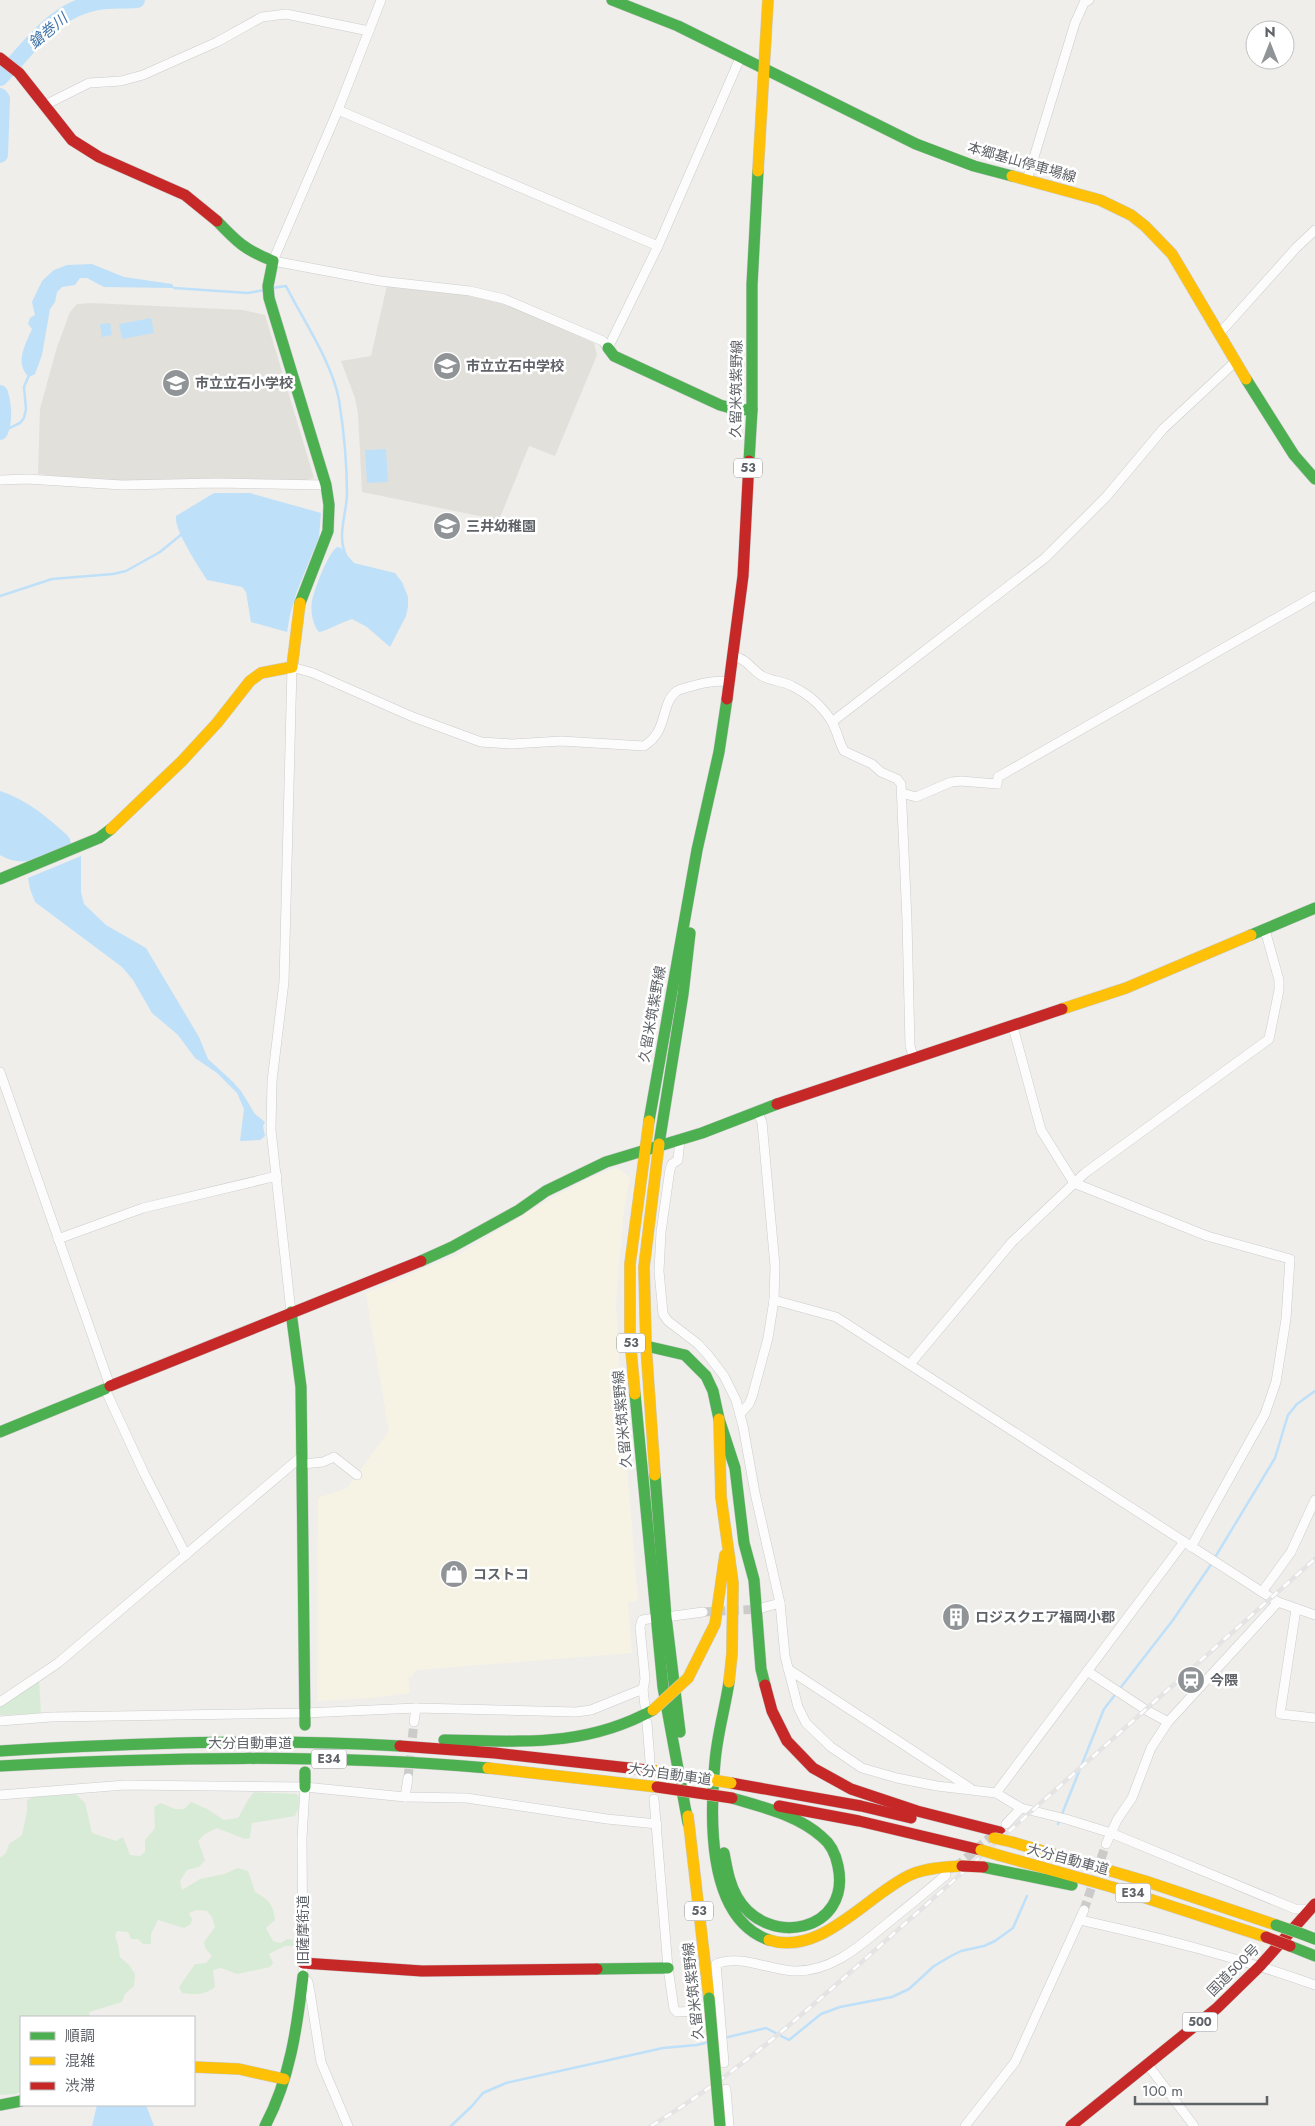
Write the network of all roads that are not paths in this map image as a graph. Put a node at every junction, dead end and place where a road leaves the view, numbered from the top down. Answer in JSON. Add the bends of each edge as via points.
{"nodes":[{"id":1,"x":381,"y":0,"type":"edge"},
{"id":2,"x":612,"y":0,"type":"edge"},
{"id":3,"x":768,"y":0,"type":"edge"},
{"id":4,"x":1089,"y":0,"type":"edge"},
{"id":5,"x":369,"y":31,"type":"junction"},
{"id":6,"x":741,"y":56,"type":"junction"},
{"id":7,"x":4,"y":61,"type":"edge"},
{"id":8,"x":764,"y":68,"type":"junction"},
{"id":9,"x":45,"y":105,"type":"junction"},
{"id":10,"x":338,"y":110,"type":"junction"},
{"id":11,"x":1028,"y":180,"type":"junction"},
{"id":12,"x":1315,"y":230,"type":"edge"},
{"id":13,"x":658,"y":246,"type":"junction"},
{"id":14,"x":273,"y":261,"type":"junction"},
{"id":15,"x":1219,"y":334,"type":"junction"},
{"id":16,"x":608,"y":348,"type":"junction"},
{"id":17,"x":1235,"y":362,"type":"junction"},
{"id":18,"x":752,"y":410,"type":"junction"},
{"id":19,"x":0,"y":480,"type":"edge"},
{"id":20,"x":1315,"y":480,"type":"edge"},
{"id":21,"x":326,"y":484,"type":"junction"},
{"id":22,"x":1315,"y":596,"type":"edge"},
{"id":23,"x":734,"y":656,"type":"junction"},
{"id":24,"x":292,"y":667,"type":"junction"},
{"id":25,"x":730,"y":682,"type":"junction"},
{"id":26,"x":832,"y":722,"type":"junction"},
{"id":27,"x":902,"y":793,"type":"junction"},
{"id":28,"x":695,"y":865,"type":"junction"},
{"id":29,"x":0,"y":879,"type":"edge"},
{"id":30,"x":1315,"y":908,"type":"edge"},
{"id":31,"x":1265,"y":930,"type":"junction"},
{"id":32,"x":1013,"y":1026,"type":"junction"},
{"id":33,"x":914,"y":1059,"type":"junction"},
{"id":34,"x":0,"y":1072,"type":"edge"},
{"id":35,"x":757,"y":1112,"type":"junction"},
{"id":36,"x":680,"y":1139,"type":"junction"},
{"id":37,"x":659,"y":1147,"type":"junction"},
{"id":38,"x":644,"y":1149,"type":"junction"},
{"id":39,"x":277,"y":1176,"type":"junction"},
{"id":40,"x":1074,"y":1183,"type":"junction"},
{"id":41,"x":58,"y":1239,"type":"junction"},
{"id":42,"x":774,"y":1300,"type":"junction"},
{"id":43,"x":291,"y":1312,"type":"junction"},
{"id":44,"x":630,"y":1339,"type":"junction"},
{"id":45,"x":646,"y":1346,"type":"junction"},
{"id":46,"x":910,"y":1364,"type":"junction"},
{"id":47,"x":108,"y":1388,"type":"junction"},
{"id":48,"x":740,"y":1414,"type":"junction"},
{"id":49,"x":719,"y":1419,"type":"junction"},
{"id":50,"x":0,"y":1432,"type":"edge"},
{"id":51,"x":303,"y":1460,"type":"junction"},
{"id":52,"x":357,"y":1475,"type":"dead end"},
{"id":53,"x":1315,"y":1500,"type":"edge"},
{"id":54,"x":744,"y":1543,"type":"junction"},
{"id":55,"x":1187,"y":1545,"type":"junction"},
{"id":56,"x":727,"y":1546,"type":"junction"},
{"id":57,"x":186,"y":1555,"type":"junction"},
{"id":58,"x":1262,"y":1592,"type":"junction"},
{"id":59,"x":1278,"y":1602,"type":"junction"},
{"id":60,"x":780,"y":1603,"type":"junction"},
{"id":61,"x":762,"y":1608,"type":"tunnel mouth"},
{"id":62,"x":1296,"y":1609,"type":"junction"},
{"id":63,"x":703,"y":1612,"type":"tunnel mouth"},
{"id":64,"x":1315,"y":1615,"type":"edge"},
{"id":65,"x":661,"y":1617,"type":"junction"},
{"id":66,"x":788,"y":1670,"type":"junction"},
{"id":67,"x":1087,"y":1671,"type":"junction"},
{"id":68,"x":643,"y":1689,"type":"junction"},
{"id":69,"x":0,"y":1702,"type":"edge"},
{"id":70,"x":416,"y":1708,"type":"junction"},
{"id":71,"x":649,"y":1708,"type":"junction"},
{"id":72,"x":305,"y":1713,"type":"junction"},
{"id":73,"x":1315,"y":1718,"type":"edge"},
{"id":74,"x":0,"y":1721,"type":"edge"},
{"id":75,"x":414,"y":1722,"type":"tunnel mouth"},
{"id":76,"x":1168,"y":1722,"type":"junction"},
{"id":77,"x":646,"y":1723,"type":"dead end"},
{"id":78,"x":305,"y":1725,"type":"dead end"},
{"id":79,"x":313,"y":1743,"type":"junction"},
{"id":80,"x":0,"y":1751,"type":"edge"},
{"id":81,"x":0,"y":1766,"type":"edge"},
{"id":82,"x":653,"y":1766,"type":"junction"},
{"id":83,"x":305,"y":1772,"type":"dead end"},
{"id":84,"x":408,"y":1778,"type":"tunnel mouth"},
{"id":85,"x":305,"y":1787,"type":"junction"},
{"id":86,"x":972,"y":1789,"type":"junction"},
{"id":87,"x":996,"y":1792,"type":"junction"},
{"id":88,"x":0,"y":1796,"type":"edge"},
{"id":89,"x":405,"y":1797,"type":"junction"},
{"id":90,"x":732,"y":1798,"type":"junction"},
{"id":91,"x":654,"y":1799,"type":"dead end"},
{"id":92,"x":1020,"y":1808,"type":"junction"},
{"id":93,"x":657,"y":1824,"type":"junction"},
{"id":94,"x":1000,"y":1831,"type":"junction"},
{"id":95,"x":1111,"y":1833,"type":"junction"},
{"id":96,"x":1106,"y":1844,"type":"tunnel mouth"},
{"id":97,"x":946,"y":1875,"type":"dead end"},
{"id":98,"x":1314,"y":1907,"type":"edge"},
{"id":99,"x":1084,"y":1910,"type":"tunnel mouth"},
{"id":100,"x":1080,"y":1920,"type":"junction"},
{"id":101,"x":1228,"y":1924,"type":"junction"},
{"id":102,"x":1315,"y":1939,"type":"edge"},
{"id":103,"x":1315,"y":1956,"type":"edge"},
{"id":104,"x":304,"y":1963,"type":"junction"},
{"id":105,"x":1260,"y":1966,"type":"junction"},
{"id":106,"x":668,"y":1968,"type":"junction"},
{"id":107,"x":303,"y":1976,"type":"junction"},
{"id":108,"x":1315,"y":1985,"type":"edge"},
{"id":109,"x":720,"y":2009,"type":"junction"},
{"id":110,"x":724,"y":2063,"type":"dead end"},
{"id":111,"x":1148,"y":2065,"type":"junction"},
{"id":112,"x":195,"y":2067,"type":"edge"},
{"id":113,"x":284,"y":2079,"type":"junction"},
{"id":114,"x":726,"y":2089,"type":"dead end"},
{"id":115,"x":20,"y":2101,"type":"edge"},
{"id":116,"x":0,"y":2105,"type":"edge"},
{"id":117,"x":265,"y":2126,"type":"edge"},
{"id":118,"x":348,"y":2126,"type":"edge"},
{"id":119,"x":720,"y":2126,"type":"edge"},
{"id":120,"x":729,"y":2126,"type":"edge"},
{"id":121,"x":966,"y":2126,"type":"edge"},
{"id":122,"x":1072,"y":2126,"type":"edge"},
{"id":123,"x":1194,"y":2126,"type":"edge"}],
"edges":[{"from":1,"to":5,"type":"street"},
{"from":2,"to":6,"type":"main road","name":"本郷基山停車場線"},
{"from":3,"to":8,"type":"main road","name":"久留米筑紫野線","number":"53"},
{"from":4,"to":11,"type":"street","via":[[1084,3],[1075,23]]},
{"from":5,"to":9,"type":"street","via":[[286,14],[262,17],[217,42],[143,75],[121,81],[89,83]]},
{"from":5,"to":10,"type":"street"},
{"from":6,"to":8,"type":"main road","name":"本郷基山停車場線"},
{"from":6,"to":13,"type":"street"},
{"from":7,"to":9,"type":"main road","via":[[19,73]]},
{"from":8,"to":11,"type":"main road","name":"本郷基山停車場線","via":[[916,144],[974,166]]},
{"from":8,"to":18,"type":"main road","name":"久留米筑紫野線","number":"53","via":[[752,284]]},
{"from":9,"to":14,"type":"main road","via":[[72,140],[99,157],[185,196],[208,212],[240,245]]},
{"from":10,"to":13,"type":"street"},
{"from":10,"to":14,"type":"street"},
{"from":11,"to":15,"type":"main road","name":"本郷基山停車場線","via":[[1100,200],[1131,215],[1145,226],[1172,254]]},
{"from":12,"to":15,"type":"street"},
{"from":13,"to":16,"type":"street"},
{"from":14,"to":16,"type":"street","via":[[504,299],[603,341]]},
{"from":14,"to":21,"type":"main road","via":[[267,286],[268,299]]},
{"from":15,"to":17,"type":"main road","name":"本郷基山停車場線"},
{"from":16,"to":18,"type":"main road","via":[[614,356],[720,405]]},
{"from":17,"to":20,"type":"main road","name":"本郷基山停車場線","via":[[1294,455]]},
{"from":17,"to":26,"type":"street","via":[[1163,429],[1106,497],[1045,558]]},
{"from":18,"to":23,"type":"main road","name":"久留米筑紫野線","number":"53","via":[[743,576]]},
{"from":19,"to":21,"type":"street","via":[[122,485]]},
{"from":21,"to":24,"type":"main road","via":[[330,505],[328,531],[298,607]]},
{"from":22,"to":27,"type":"street","via":[[998,777],[997,784],[961,781],[916,797]]},
{"from":23,"to":25,"type":"main road","name":"久留米筑紫野線","number":"53"},
{"from":23,"to":26,"type":"street","via":[[749,663],[762,676],[790,685],[805,694]]},
{"from":24,"to":25,"type":"street","via":[[470,739],[494,744],[561,741],[644,746],[659,732],[676,692],[704,683]]},
{"from":24,"to":29,"type":"main road","via":[[261,673],[250,681],[182,761],[106,834]]},
{"from":24,"to":39,"type":"street","via":[[284,982],[272,1081],[271,1130]]},
{"from":25,"to":28,"type":"main road","name":"久留米筑紫野線","number":"53"},
{"from":26,"to":27,"type":"street","via":[[844,751],[898,780]]},
{"from":27,"to":33,"type":"street","via":[[910,1046]]},
{"from":28,"to":37,"type":"main road","name":"久留米筑紫野線","number":"53","via":[[683,994]]},
{"from":28,"to":38,"type":"main road","name":"久留米筑紫野線","number":"53"},
{"from":30,"to":31,"type":"main road"},
{"from":31,"to":32,"type":"main road","via":[[1126,988]]},
{"from":31,"to":40,"type":"street","via":[[1279,980],[1269,1040]]},
{"from":32,"to":33,"type":"main road"},
{"from":32,"to":40,"type":"street","via":[[1041,1130]]},
{"from":33,"to":35,"type":"main road"},
{"from":34,"to":41,"type":"street"},
{"from":35,"to":36,"type":"main road"},
{"from":35,"to":42,"type":"street","via":[[762,1122]]},
{"from":36,"to":37,"type":"main road"},
{"from":36,"to":48,"type":"street","via":[[678,1160],[670,1170],[661,1232],[663,1314],[698,1344],[724,1376]]},
{"from":37,"to":38,"type":"main road"},
{"from":37,"to":45,"type":"main road","name":"久留米筑紫野線","number":"53","via":[[644,1267]]},
{"from":38,"to":43,"type":"main road","via":[[570,1178],[452,1247]]},
{"from":38,"to":44,"type":"main road","name":"久留米筑紫野線","number":"53","via":[[630,1264]]},
{"from":39,"to":41,"type":"street","via":[[143,1208]]},
{"from":39,"to":43,"type":"street"},
{"from":40,"to":46,"type":"street","via":[[1012,1242]]},
{"from":40,"to":55,"type":"street","via":[[1207,1236],[1290,1259],[1286,1319],[1276,1382],[1265,1414]]},
{"from":41,"to":47,"type":"street"},
{"from":42,"to":46,"type":"street","via":[[836,1317]]},
{"from":42,"to":48,"type":"street","via":[[768,1338],[752,1397]]},
{"from":43,"to":47,"type":"main road"},
{"from":43,"to":51,"type":"main road","via":[[301,1387]]},
{"from":44,"to":45,"type":"main road"},
{"from":44,"to":65,"type":"main road","name":"久留米筑紫野線","number":"53"},
{"from":45,"to":49,"type":"main road","via":[[680,1353],[692,1360],[706,1376],[713,1391]]},
{"from":45,"to":65,"type":"main road","name":"久留米筑紫野線","number":"53"},
{"from":46,"to":55,"type":"street"},
{"from":47,"to":50,"type":"main road"},
{"from":47,"to":57,"type":"street","via":[[144,1473]]},
{"from":48,"to":60,"type":"street"},
{"from":49,"to":54,"type":"main road","via":[[735,1468]]},
{"from":49,"to":56,"type":"main road","via":[[718,1469]]},
{"from":51,"to":52,"type":"street","via":[[323,1462],[334,1457]]},
{"from":51,"to":57,"type":"street"},
{"from":51,"to":72,"type":"main road"},
{"from":53,"to":58,"type":"street","via":[[1291,1552]]},
{"from":54,"to":90,"type":"main road","via":[[739,1665],[723,1762],[722,1839],[730,1882],[742,1904],[762,1921],[783,1930],[802,1928],[822,1918],[836,1900],[841,1875],[834,1850],[815,1830],[786,1815]]},
{"from":54,"to":94,"type":"main road","via":[[754,1580],[761,1669],[772,1711],[787,1741],[813,1768],[851,1789],[917,1811]]},
{"from":55,"to":58,"type":"street"},
{"from":55,"to":67,"type":"street"},
{"from":56,"to":71,"type":"main road","bridge":true,"via":[[715,1624],[702,1653],[688,1678]]},
{"from":56,"to":101,"type":"main road","bridge":true,"via":[[732,1575],[732,1656],[715,1763],[713,1830],[718,1876],[729,1906],[746,1928],[764,1938],[784,1943],[804,1940],[825,1933],[909,1875],[930,1868],[962,1866],[1099,1890]]},
{"from":57,"to":69,"type":"street","via":[[58,1663]]},
{"from":58,"to":59,"type":"street"},
{"from":59,"to":62,"type":"street"},
{"from":59,"to":76,"type":"street"},
{"from":60,"to":61,"type":"street"},
{"from":60,"to":66,"type":"street"},
{"from":62,"to":64,"type":"street"},
{"from":62,"to":73,"type":"street","via":[[1280,1714]]},
{"from":63,"to":65,"type":"street"},
{"from":65,"to":68,"type":"street","via":[[642,1620],[640,1627]]},
{"from":65,"to":119,"type":"main road","name":"久留米筑紫野線","number":"53","bridge":true,"via":[[663,1687],[688,1823],[709,1998]]},
{"from":66,"to":86,"type":"street"},
{"from":66,"to":86,"type":"street","via":[[806,1723],[845,1758],[862,1768],[897,1778]]},
{"from":67,"to":76,"type":"street"},
{"from":67,"to":87,"type":"street"},
{"from":68,"to":70,"type":"street","via":[[591,1710],[576,1712]]},
{"from":68,"to":71,"type":"street"},
{"from":70,"to":72,"type":"street"},
{"from":70,"to":75,"type":"street"},
{"from":71,"to":79,"type":"main road","via":[[619,1727],[571,1738]]},
{"from":72,"to":74,"type":"street","via":[[122,1715]]},
{"from":72,"to":78,"type":"main road"},
{"from":76,"to":95,"type":"street","via":[[1151,1748],[1132,1798]]},
{"from":77,"to":82,"type":"street"},
{"from":79,"to":80,"type":"main road","name":"大分自動車道","number":"E34","via":[[99,1745]]},
{"from":79,"to":82,"type":"main road","name":"大分自動車道","number":"E34","via":[[443,1748]]},
{"from":81,"to":90,"type":"main road","name":"大分自動車道","number":"E34","bridge":true,"via":[[201,1758],[354,1759],[521,1771]]},
{"from":82,"to":94,"type":"main road","name":"大分自動車道","number":"E34","bridge":true},
{"from":83,"to":85,"type":"main road"},
{"from":84,"to":89,"type":"street"},
{"from":85,"to":88,"type":"street","via":[[125,1785]]},
{"from":85,"to":89,"type":"street"},
{"from":85,"to":104,"type":"street","name":"旧薩摩街道","via":[[302,1838]]},
{"from":86,"to":87,"type":"street"},
{"from":87,"to":92,"type":"street"},
{"from":89,"to":93,"type":"street","via":[[466,1798]]},
{"from":90,"to":101,"type":"main road","name":"大分自動車道","number":"E34","bridge":true,"via":[[980,1850],[1112,1886]]},
{"from":91,"to":93,"type":"street"},
{"from":92,"to":94,"type":"street"},
{"from":92,"to":95,"type":"street","via":[[1066,1818]]},
{"from":93,"to":106,"type":"street"},
{"from":94,"to":102,"type":"main road","name":"大分自動車道","number":"E34","bridge":true,"via":[[1014,1839]]},
{"from":95,"to":96,"type":"street"},
{"from":95,"to":98,"type":"street","via":[[1295,1909]]},
{"from":97,"to":109,"type":"street","via":[[855,1950],[834,1962],[796,1971],[733,1961],[716,1964]]},
{"from":98,"to":105,"type":"main road","name":"国道500号","number":"500"},
{"from":99,"to":100,"type":"street"},
{"from":100,"to":105,"type":"street","via":[[1189,1945]]},
{"from":100,"to":121,"type":"street","via":[[1015,2062]]},
{"from":101,"to":103,"type":"main road","name":"大分自動車道","number":"E34","bridge":true},
{"from":104,"to":106,"type":"main road","via":[[422,1970]]},
{"from":104,"to":107,"type":"street","name":"旧薩摩街道"},
{"from":105,"to":108,"type":"street"},
{"from":105,"to":111,"type":"main road","name":"国道500号","number":"500"},
{"from":106,"to":109,"type":"street","via":[[674,2010]]},
{"from":107,"to":113,"type":"main road","via":[[295,2036]]},
{"from":107,"to":118,"type":"street","name":"旧薩摩街道","via":[[308,1982],[321,2062]]},
{"from":109,"to":110,"type":"street"},
{"from":111,"to":122,"type":"main road","name":"国道500号","number":"500"},
{"from":111,"to":123,"type":"street"},
{"from":112,"to":113,"type":"main road","via":[[250,2070]]},
{"from":113,"to":117,"type":"main road"},
{"from":114,"to":120,"type":"street"},
{"from":115,"to":116,"type":"main road"}]}
